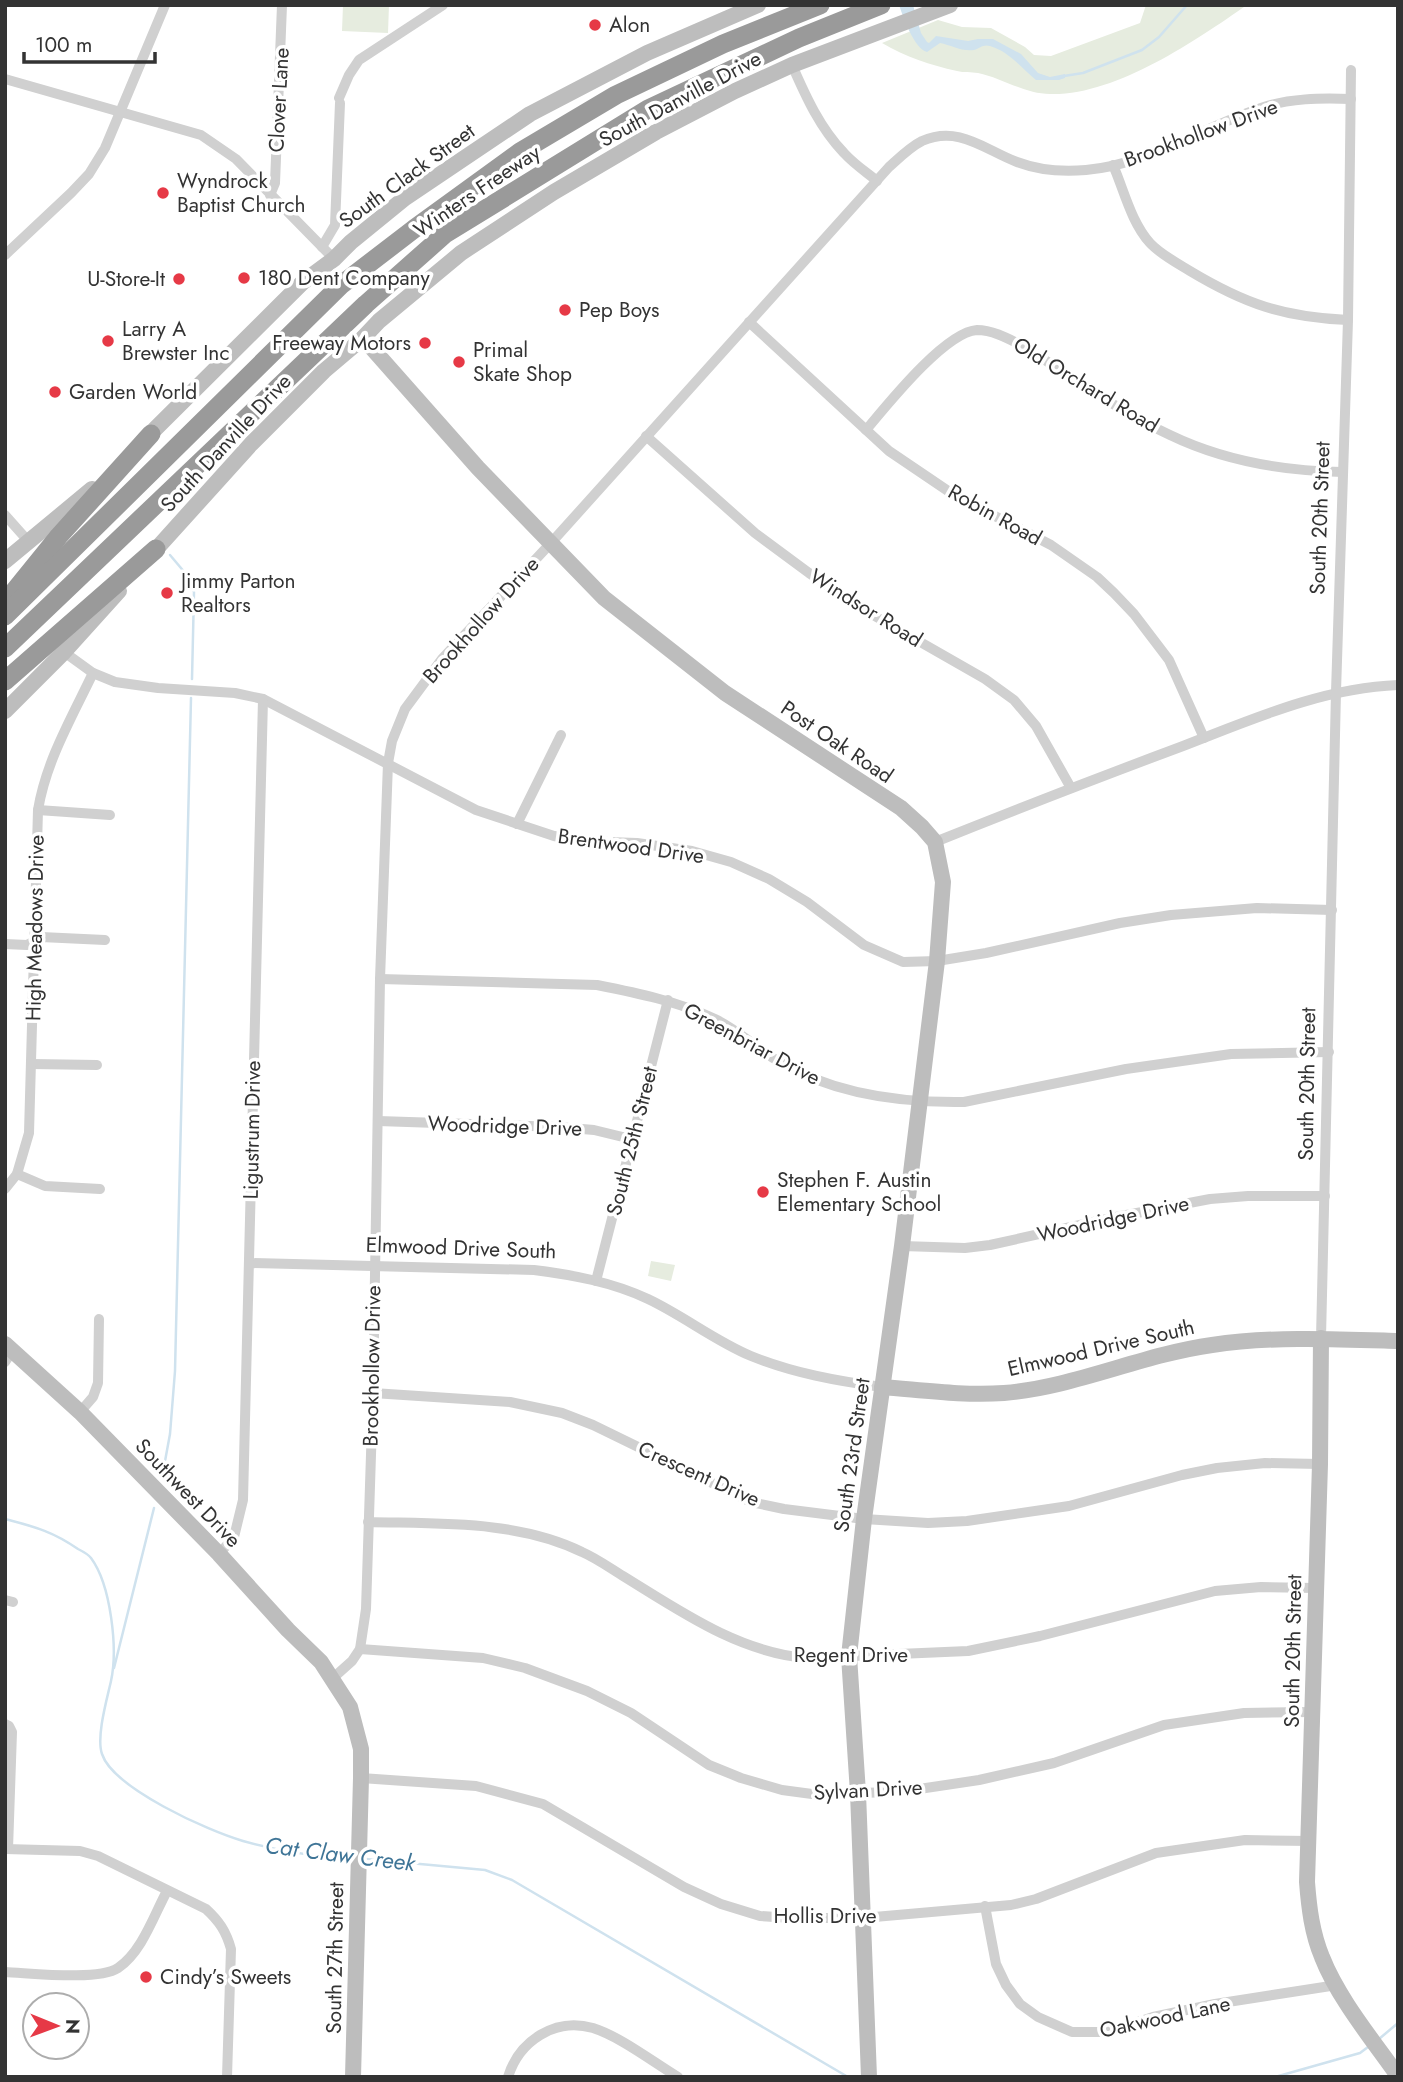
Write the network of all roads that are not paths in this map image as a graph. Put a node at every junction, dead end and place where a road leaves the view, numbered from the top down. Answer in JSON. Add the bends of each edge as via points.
{"nodes":[{"id":1,"x":165,"y":5,"type":"edge"},
{"id":2,"x":282,"y":5,"type":"edge"},
{"id":3,"x":443,"y":5,"type":"edge"},
{"id":4,"x":758,"y":5,"type":"edge"},
{"id":5,"x":820,"y":5,"type":"edge"},
{"id":6,"x":949,"y":6,"type":"edge"},
{"id":7,"x":877,"y":7,"type":"edge"},
{"id":8,"x":792,"y":65,"type":"junction"},
{"id":9,"x":1351,"y":70,"type":"dead end"},
{"id":10,"x":5,"y":79,"type":"edge"},
{"id":11,"x":1351,"y":99,"type":"junction"},
{"id":12,"x":121,"y":110,"type":"junction"},
{"id":13,"x":1113,"y":165,"type":"junction"},
{"id":14,"x":877,"y":181,"type":"junction"},
{"id":15,"x":270,"y":195,"type":"junction"},
{"id":16,"x":322,"y":247,"type":"junction"},
{"id":17,"x":5,"y":255,"type":"edge"},
{"id":18,"x":334,"y":259,"type":"junction"},
{"id":19,"x":1348,"y":320,"type":"junction"},
{"id":20,"x":749,"y":322,"type":"junction"},
{"id":21,"x":363,"y":338,"type":"junction"},
{"id":22,"x":866,"y":430,"type":"junction"},
{"id":23,"x":151,"y":434,"type":"junction"},
{"id":24,"x":646,"y":436,"type":"junction"},
{"id":25,"x":1343,"y":472,"type":"junction"},
{"id":26,"x":5,"y":515,"type":"edge"},
{"id":27,"x":29,"y":542,"type":"junction"},
{"id":28,"x":550,"y":544,"type":"junction"},
{"id":29,"x":156,"y":549,"type":"junction"},
{"id":30,"x":5,"y":561,"type":"edge"},
{"id":31,"x":5,"y":602,"type":"edge"},
{"id":32,"x":5,"y":616,"type":"edge"},
{"id":33,"x":5,"y":648,"type":"edge"},
{"id":34,"x":64,"y":652,"type":"junction"},
{"id":35,"x":93,"y":673,"type":"junction"},
{"id":36,"x":5,"y":681,"type":"edge"},
{"id":37,"x":1398,"y":685,"type":"edge"},
{"id":38,"x":1336,"y":692,"type":"junction"},
{"id":39,"x":263,"y":699,"type":"junction"},
{"id":40,"x":5,"y":711,"type":"edge"},
{"id":41,"x":561,"y":735,"type":"dead end"},
{"id":42,"x":1204,"y":738,"type":"junction"},
{"id":43,"x":388,"y":763,"type":"junction"},
{"id":44,"x":1070,"y":788,"type":"junction"},
{"id":45,"x":38,"y":810,"type":"junction"},
{"id":46,"x":110,"y":814,"type":"dead end"},
{"id":47,"x":517,"y":824,"type":"junction"},
{"id":48,"x":935,"y":842,"type":"junction"},
{"id":49,"x":1332,"y":910,"type":"junction"},
{"id":50,"x":105,"y":940,"type":"dead end"},
{"id":51,"x":34,"y":941,"type":"junction"},
{"id":52,"x":5,"y":944,"type":"edge"},
{"id":53,"x":937,"y":961,"type":"junction"},
{"id":54,"x":380,"y":979,"type":"junction"},
{"id":55,"x":668,"y":1000,"type":"junction"},
{"id":56,"x":1329,"y":1052,"type":"junction"},
{"id":57,"x":32,"y":1064,"type":"junction"},
{"id":58,"x":97,"y":1065,"type":"dead end"},
{"id":59,"x":920,"y":1101,"type":"junction"},
{"id":60,"x":378,"y":1121,"type":"junction"},
{"id":61,"x":631,"y":1139,"type":"junction"},
{"id":62,"x":18,"y":1174,"type":"junction"},
{"id":63,"x":5,"y":1189,"type":"edge"},
{"id":64,"x":100,"y":1189,"type":"dead end"},
{"id":65,"x":1325,"y":1196,"type":"junction"},
{"id":66,"x":902,"y":1246,"type":"junction"},
{"id":67,"x":248,"y":1263,"type":"junction"},
{"id":68,"x":374,"y":1265,"type":"junction"},
{"id":69,"x":596,"y":1281,"type":"junction"},
{"id":70,"x":99,"y":1319,"type":"dead end"},
{"id":71,"x":1321,"y":1338,"type":"junction"},
{"id":72,"x":1398,"y":1341,"type":"edge"},
{"id":73,"x":8,"y":1352,"type":"edge"},
{"id":74,"x":882,"y":1387,"type":"junction"},
{"id":75,"x":373,"y":1393,"type":"junction"},
{"id":76,"x":80,"y":1412,"type":"junction"},
{"id":77,"x":1320,"y":1464,"type":"junction"},
{"id":78,"x":864,"y":1519,"type":"junction"},
{"id":79,"x":368,"y":1522,"type":"junction"},
{"id":80,"x":219,"y":1554,"type":"junction"},
{"id":81,"x":1315,"y":1588,"type":"junction"},
{"id":82,"x":360,"y":1649,"type":"junction"},
{"id":83,"x":849,"y":1656,"type":"junction"},
{"id":84,"x":333,"y":1678,"type":"junction"},
{"id":85,"x":1313,"y":1712,"type":"junction"},
{"id":86,"x":5,"y":1724,"type":"edge"},
{"id":87,"x":361,"y":1778,"type":"junction"},
{"id":88,"x":858,"y":1793,"type":"junction"},
{"id":89,"x":1310,"y":1842,"type":"junction"},
{"id":90,"x":7,"y":1849,"type":"edge"},
{"id":91,"x":167,"y":1891,"type":"junction"},
{"id":92,"x":985,"y":1906,"type":"junction"},
{"id":93,"x":863,"y":1918,"type":"junction"},
{"id":94,"x":5,"y":1972,"type":"edge"},
{"id":95,"x":1337,"y":1985,"type":"junction"},
{"id":96,"x":869,"y":2070,"type":"edge"},
{"id":97,"x":1398,"y":2076,"type":"edge"},
{"id":98,"x":227,"y":2077,"type":"edge"},
{"id":99,"x":353,"y":2077,"type":"edge"},
{"id":100,"x":508,"y":2077,"type":"edge"},
{"id":101,"x":678,"y":2077,"type":"edge"}],
"edges":[{"from":1,"to":12,"type":"street"},
{"from":2,"to":15,"type":"street","name":"Clover Lane","via":[[275,183]]},
{"from":3,"to":16,"type":"street","via":[[359,60],[349,75],[340,100],[335,225]]},
{"from":4,"to":18,"type":"street","name":"South Clack Street","via":[[647,53],[530,114],[405,198]]},
{"from":5,"to":32,"type":"highway","name":"Winters Freeway","via":[[616,95],[520,152],[414,229],[330,295]]},
{"from":6,"to":8,"type":"street","name":"South Danville Drive"},
{"from":7,"to":33,"type":"highway","name":"Winters Freeway","via":[[648,109],[445,234]]},
{"from":8,"to":14,"type":"street","via":[[823,127],[845,155]]},
{"from":8,"to":21,"type":"street","name":"South Danville Drive","via":[[656,132],[554,192],[461,253]]},
{"from":9,"to":11,"type":"street","name":"South 20th Street"},
{"from":10,"to":12,"type":"street"},
{"from":11,"to":13,"type":"street","name":"Brookhollow Drive","via":[[1321,98],[1264,107],[1140,159]]},
{"from":11,"to":19,"type":"street","name":"South 20th Street"},
{"from":12,"to":15,"type":"street","via":[[201,135],[236,159]]},
{"from":12,"to":17,"type":"street","via":[[89,174]]},
{"from":13,"to":14,"type":"street","name":"Brookhollow Drive","via":[[1088,170],[1044,169],[963,137],[945,135],[913,146]]},
{"from":13,"to":19,"type":"street","via":[[1150,243],[1179,265],[1280,313]]},
{"from":14,"to":20,"type":"street","name":"Brookhollow Drive"},
{"from":15,"to":16,"type":"street"},
{"from":16,"to":18,"type":"street"},
{"from":18,"to":23,"type":"street","name":"South Clack Street","via":[[289,296]]},
{"from":19,"to":25,"type":"street","name":"South 20th Street"},
{"from":20,"to":22,"type":"street","name":"Robin Road"},
{"from":20,"to":24,"type":"street","name":"Brookhollow Drive"},
{"from":21,"to":28,"type":"street","name":"Post Oak Road"},
{"from":21,"to":29,"type":"street","name":"South Danville Drive","via":[[251,444]]},
{"from":22,"to":25,"type":"street","name":"Old Orchard Road","via":[[926,362],[957,336],[979,330],[1008,338],[1123,410],[1193,444],[1259,464]]},
{"from":22,"to":42,"type":"street","name":"Robin Road","via":[[920,473],[1051,545],[1097,577],[1134,614],[1169,660]]},
{"from":23,"to":27,"type":"street","name":"South Clack Street"},
{"from":23,"to":31,"type":"highway"},
{"from":24,"to":28,"type":"street","name":"Brookhollow Drive"},
{"from":24,"to":44,"type":"street","name":"Windsor Road","via":[[755,533],[809,573],[1014,700],[1036,726]]},
{"from":25,"to":38,"type":"street","name":"South 20th Street"},
{"from":26,"to":27,"type":"street"},
{"from":27,"to":30,"type":"street","name":"South Clack Street"},
{"from":28,"to":43,"type":"street","name":"Brookhollow Drive","via":[[442,659],[405,709]]},
{"from":28,"to":48,"type":"street","name":"Post Oak Road","via":[[644,630],[725,692],[901,808]]},
{"from":29,"to":34,"type":"street","name":"South Danville Drive"},
{"from":29,"to":36,"type":"highway"},
{"from":34,"to":35,"type":"street","name":"Brentwood Drive"},
{"from":34,"to":40,"type":"street","name":"South Danville Drive"},
{"from":35,"to":39,"type":"street","name":"Brentwood Drive","via":[[134,685]]},
{"from":35,"to":45,"type":"street","name":"High Meadows Drive","via":[[50,763]]},
{"from":37,"to":38,"type":"street"},
{"from":38,"to":42,"type":"street"},
{"from":38,"to":49,"type":"street","name":"South 20th Street"},
{"from":39,"to":43,"type":"street","name":"Brentwood Drive"},
{"from":39,"to":67,"type":"street","name":"Ligustrum Drive"},
{"from":41,"to":47,"type":"street"},
{"from":42,"to":44,"type":"street"},
{"from":43,"to":47,"type":"street","name":"Brentwood Drive","via":[[476,810]]},
{"from":43,"to":54,"type":"street","name":"Brookhollow Drive"},
{"from":44,"to":48,"type":"street"},
{"from":45,"to":46,"type":"street"},
{"from":45,"to":51,"type":"street","name":"High Meadows Drive"},
{"from":47,"to":53,"type":"street","name":"Brentwood Drive","via":[[580,841],[651,845],[731,862],[807,902],[864,945],[903,962]]},
{"from":48,"to":53,"type":"street","name":"South 23rd Street","via":[[943,882]]},
{"from":49,"to":53,"type":"street","name":"Brentwood Drive","via":[[1256,908],[1171,915]]},
{"from":49,"to":56,"type":"street","name":"South 20th Street"},
{"from":50,"to":51,"type":"street","via":[[41,937]]},
{"from":51,"to":52,"type":"street"},
{"from":51,"to":57,"type":"street","name":"High Meadows Drive"},
{"from":53,"to":59,"type":"street","name":"South 23rd Street"},
{"from":54,"to":55,"type":"street","name":"Greenbriar Drive","via":[[597,985]]},
{"from":54,"to":60,"type":"street","name":"Brookhollow Drive"},
{"from":55,"to":59,"type":"street","name":"Greenbriar Drive","via":[[716,1020],[816,1080],[851,1092]]},
{"from":55,"to":61,"type":"street","name":"South 25th Street"},
{"from":56,"to":59,"type":"street","name":"Greenbriar Drive","via":[[1231,1054],[1126,1069],[964,1102]]},
{"from":56,"to":65,"type":"street","name":"South 20th Street"},
{"from":57,"to":58,"type":"street"},
{"from":57,"to":62,"type":"street","name":"High Meadows Drive","via":[[29,1133]]},
{"from":59,"to":66,"type":"street","name":"South 23rd Street"},
{"from":60,"to":61,"type":"street","name":"Woodridge Drive","via":[[559,1126]]},
{"from":60,"to":68,"type":"street","name":"Brookhollow Drive"},
{"from":61,"to":69,"type":"street","name":"South 25th Street"},
{"from":62,"to":63,"type":"street","name":"High Meadows Drive"},
{"from":62,"to":64,"type":"street","via":[[45,1186]]},
{"from":65,"to":66,"type":"street","name":"Woodridge Drive","via":[[1210,1199],[990,1245]]},
{"from":65,"to":71,"type":"street","name":"South 20th Street"},
{"from":66,"to":74,"type":"street","name":"South 23rd Street"},
{"from":67,"to":68,"type":"street","name":"Elmwood Drive South"},
{"from":67,"to":80,"type":"street","name":"Ligustrum Drive","via":[[243,1500],[234,1537]]},
{"from":68,"to":69,"type":"street","name":"Elmwood Drive South","via":[[534,1270]]},
{"from":68,"to":75,"type":"street","name":"Brookhollow Drive"},
{"from":69,"to":74,"type":"street","name":"Elmwood Drive South","via":[[650,1300],[751,1356],[808,1375]]},
{"from":70,"to":76,"type":"street","via":[[98,1383]]},
{"from":71,"to":72,"type":"street","name":"Elmwood Drive South"},
{"from":71,"to":74,"type":"street","name":"Elmwood Drive South","via":[[1208,1345],[1003,1393]]},
{"from":71,"to":77,"type":"street","name":"South 20th Street"},
{"from":73,"to":76,"type":"street","name":"Southwest Drive"},
{"from":74,"to":78,"type":"street","name":"South 23rd Street"},
{"from":75,"to":78,"type":"street","name":"Crescent Drive","via":[[510,1402],[562,1413],[751,1502]]},
{"from":75,"to":79,"type":"street","name":"Brookhollow Drive"},
{"from":76,"to":80,"type":"street","name":"Southwest Drive"},
{"from":77,"to":78,"type":"street","name":"Crescent Drive","via":[[1217,1468],[1069,1506],[967,1521]]},
{"from":77,"to":81,"type":"street","name":"South 20th Street"},
{"from":78,"to":83,"type":"street","name":"South 23rd Street"},
{"from":79,"to":82,"type":"street","name":"Brookhollow Drive"},
{"from":79,"to":83,"type":"street","name":"Regent Drive","via":[[471,1525],[546,1538],[583,1552],[705,1626],[745,1643],[793,1657]]},
{"from":80,"to":84,"type":"street","name":"Southwest Drive"},
{"from":81,"to":83,"type":"street","name":"Regent Drive","via":[[1215,1591],[968,1651]]},
{"from":81,"to":85,"type":"street","name":"South 20th Street"},
{"from":82,"to":84,"type":"street"},
{"from":82,"to":88,"type":"street","name":"Sylvan Drive","via":[[483,1658],[525,1668],[587,1690],[709,1765],[741,1778],[812,1794]]},
{"from":83,"to":88,"type":"street","name":"South 23rd Street"},
{"from":84,"to":87,"type":"street","name":"South 27th Street","via":[[356,1728]]},
{"from":85,"to":88,"type":"street","name":"Sylvan Drive","via":[[1244,1713],[1164,1726],[1054,1763],[979,1780]]},
{"from":85,"to":89,"type":"street","name":"South 20th Street"},
{"from":86,"to":90,"type":"street","via":[[12,1732]]},
{"from":87,"to":93,"type":"street","name":"Hollis Drive","via":[[476,1786],[543,1804],[684,1887],[721,1905],[760,1916]]},
{"from":87,"to":99,"type":"street","name":"South 27th Street"},
{"from":88,"to":93,"type":"street","name":"South 23rd Street"},
{"from":89,"to":92,"type":"street","name":"Hollis Drive","via":[[1245,1840],[1156,1853],[1036,1899]]},
{"from":89,"to":95,"type":"street","name":"South 20th Street","via":[[1307,1882],[1311,1920],[1322,1958]]},
{"from":90,"to":91,"type":"street","via":[[80,1851]]},
{"from":91,"to":94,"type":"street","via":[[142,1938],[118,1969],[103,1975]]},
{"from":91,"to":98,"type":"street","via":[[205,1909],[227,1933],[231,1949]]},
{"from":92,"to":93,"type":"street","name":"Hollis Drive"},
{"from":92,"to":95,"type":"street","name":"Oakwood Lane","via":[[996,1964],[1006,1985],[1020,2004],[1038,2017],[1072,2032],[1107,2032],[1215,2004]]},
{"from":93,"to":96,"type":"street","name":"South 23rd Street"},
{"from":95,"to":97,"type":"street","name":"South 20th Street"},
{"from":100,"to":101,"type":"street","via":[[520,2051],[533,2039],[545,2031],[577,2026],[605,2033]]}]}
